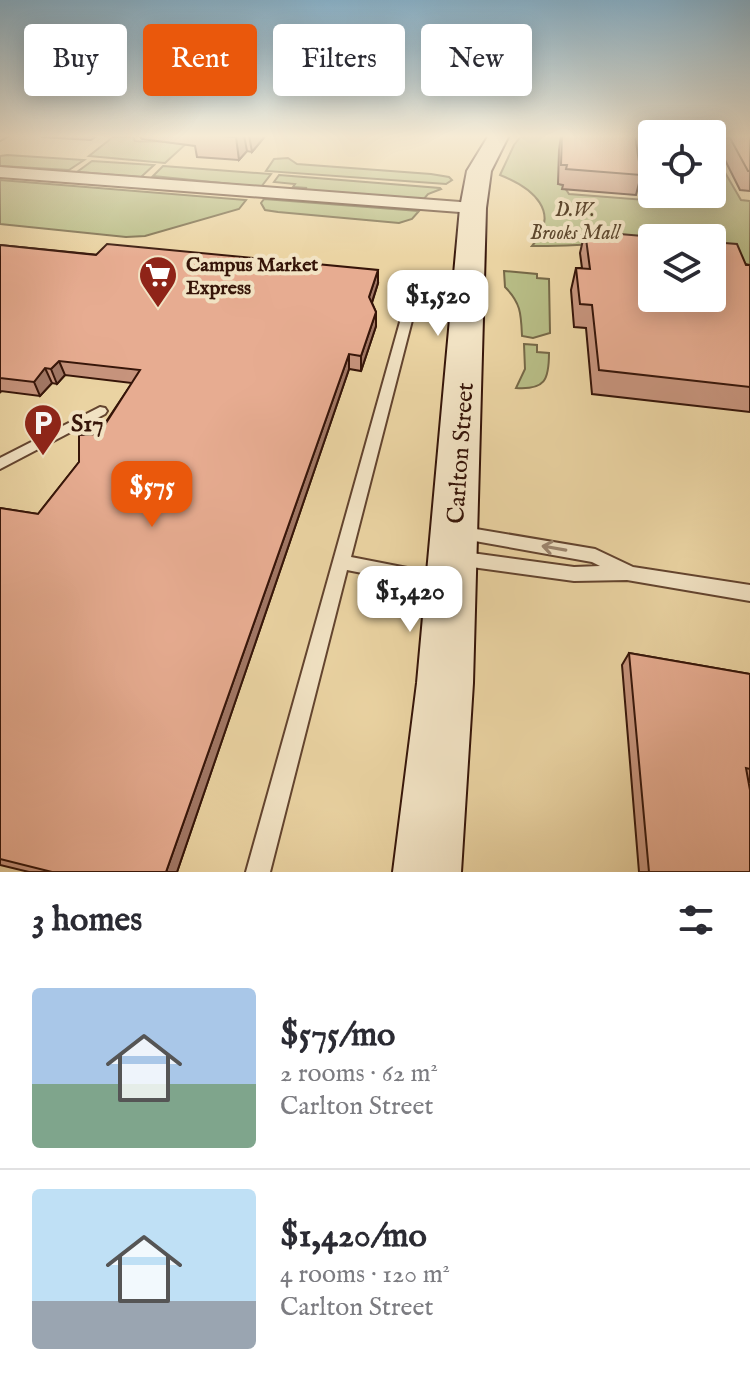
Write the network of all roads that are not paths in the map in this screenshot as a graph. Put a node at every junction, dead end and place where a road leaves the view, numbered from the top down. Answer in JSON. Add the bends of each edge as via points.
{"nodes":[{"id":1,"x":49,"y":176,"type":"edge"},
{"id":2,"x":478,"y":176,"type":"edge"},
{"id":3,"x":473,"y":208,"type":"junction"},
{"id":4,"x":469,"y":300,"type":"junction"},
{"id":5,"x":100,"y":411,"type":"dead end"},
{"id":6,"x":0,"y":464,"type":"edge"},
{"id":7,"x":453,"y":557,"type":"junction"},
{"id":8,"x":341,"y":562,"type":"junction"},
{"id":9,"x":627,"y":573,"type":"junction"},
{"id":10,"x":750,"y":593,"type":"edge"},
{"id":11,"x":258,"y":872,"type":"edge"},
{"id":12,"x":427,"y":872,"type":"edge"}],
"edges":[{"from":1,"to":3,"type":"street"},
{"from":2,"to":3,"type":"street","name":"Carlton Street"},
{"from":3,"to":4,"type":"street","name":"Carlton Street"},
{"from":4,"to":7,"type":"street","name":"Carlton Street"},
{"from":4,"to":8,"type":"lane","via":[[412,297]]},
{"from":5,"to":6,"type":"lane"},
{"from":7,"to":8,"type":"lane"},
{"from":7,"to":9,"type":"lane","via":[[574,574]]},
{"from":9,"to":7,"type":"lane","one_way":true,"via":[[595,556]]},
{"from":7,"to":12,"type":"street","name":"Carlton Street"},
{"from":8,"to":11,"type":"lane"},
{"from":9,"to":10,"type":"lane"}]}
